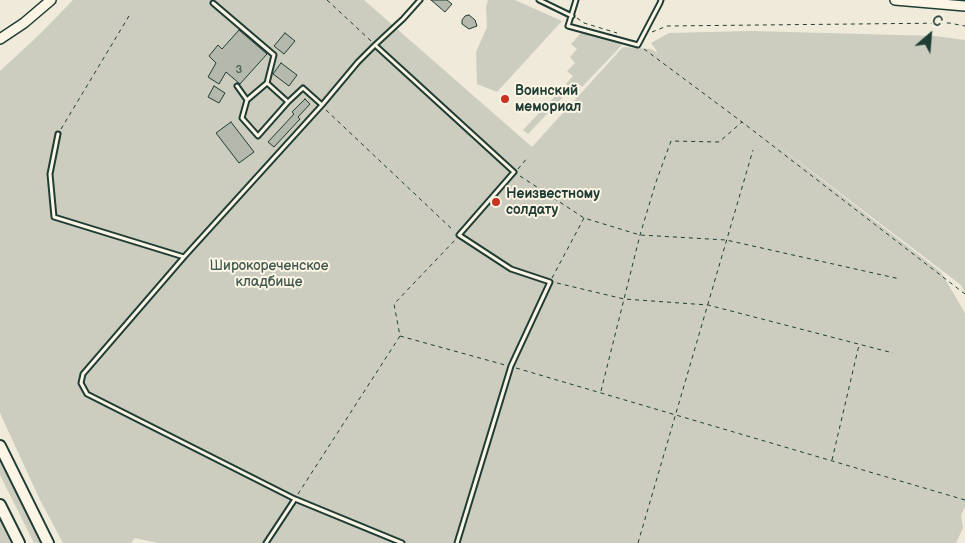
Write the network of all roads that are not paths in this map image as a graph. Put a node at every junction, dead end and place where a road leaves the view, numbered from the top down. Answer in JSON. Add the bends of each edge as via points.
{"nodes":[{"id":1,"x":51,"y":0,"type":"edge"},
{"id":2,"x":420,"y":0,"type":"edge"},
{"id":3,"x":539,"y":0,"type":"edge"},
{"id":4,"x":576,"y":0,"type":"edge"},
{"id":5,"x":660,"y":0,"type":"edge"},
{"id":6,"x":895,"y":0,"type":"edge"},
{"id":7,"x":213,"y":3,"type":"dead end"},
{"id":8,"x":965,"y":6,"type":"edge"},
{"id":9,"x":572,"y":16,"type":"junction"},
{"id":10,"x":0,"y":39,"type":"edge"},
{"id":11,"x":375,"y":45,"type":"junction"},
{"id":12,"x":267,"y":83,"type":"junction"},
{"id":13,"x":236,"y":86,"type":"dead end"},
{"id":14,"x":247,"y":100,"type":"junction"},
{"id":15,"x":288,"y":102,"type":"junction"},
{"id":16,"x":322,"y":106,"type":"junction"},
{"id":17,"x":58,"y":134,"type":"road end"},
{"id":18,"x":184,"y":257,"type":"junction"},
{"id":19,"x":0,"y":446,"type":"edge"},
{"id":20,"x":295,"y":499,"type":"junction"},
{"id":21,"x":0,"y":505,"type":"edge"},
{"id":22,"x":19,"y":543,"type":"edge"},
{"id":23,"x":48,"y":543,"type":"edge"},
{"id":24,"x":266,"y":543,"type":"edge"},
{"id":25,"x":402,"y":543,"type":"edge"},
{"id":26,"x":457,"y":543,"type":"edge"}],
"edges":[{"from":1,"to":10,"type":"main road","via":[[24,24]]},
{"from":2,"to":11,"type":"lane"},
{"from":3,"to":9,"type":"lane"},
{"from":4,"to":9,"type":"lane"},
{"from":5,"to":9,"type":"lane","via":[[638,45],[568,26]]},
{"from":6,"to":8,"type":"main road"},
{"from":7,"to":12,"type":"lane","via":[[274,55]]},
{"from":11,"to":16,"type":"lane"},
{"from":11,"to":26,"type":"lane","via":[[514,172],[459,235],[511,269],[550,282],[511,366]]},
{"from":12,"to":14,"type":"lane"},
{"from":12,"to":15,"type":"lane"},
{"from":13,"to":14,"type":"lane"},
{"from":14,"to":15,"type":"lane","via":[[242,118],[258,136]]},
{"from":15,"to":16,"type":"lane","via":[[303,88]]},
{"from":16,"to":18,"type":"lane"},
{"from":17,"to":18,"type":"lane","via":[[50,174],[54,217]]},
{"from":18,"to":20,"type":"lane","via":[[83,374],[81,383],[87,394]]},
{"from":19,"to":23,"type":"main road"},
{"from":20,"to":24,"type":"lane"},
{"from":20,"to":25,"type":"lane"},
{"from":21,"to":22,"type":"main road"}]}
